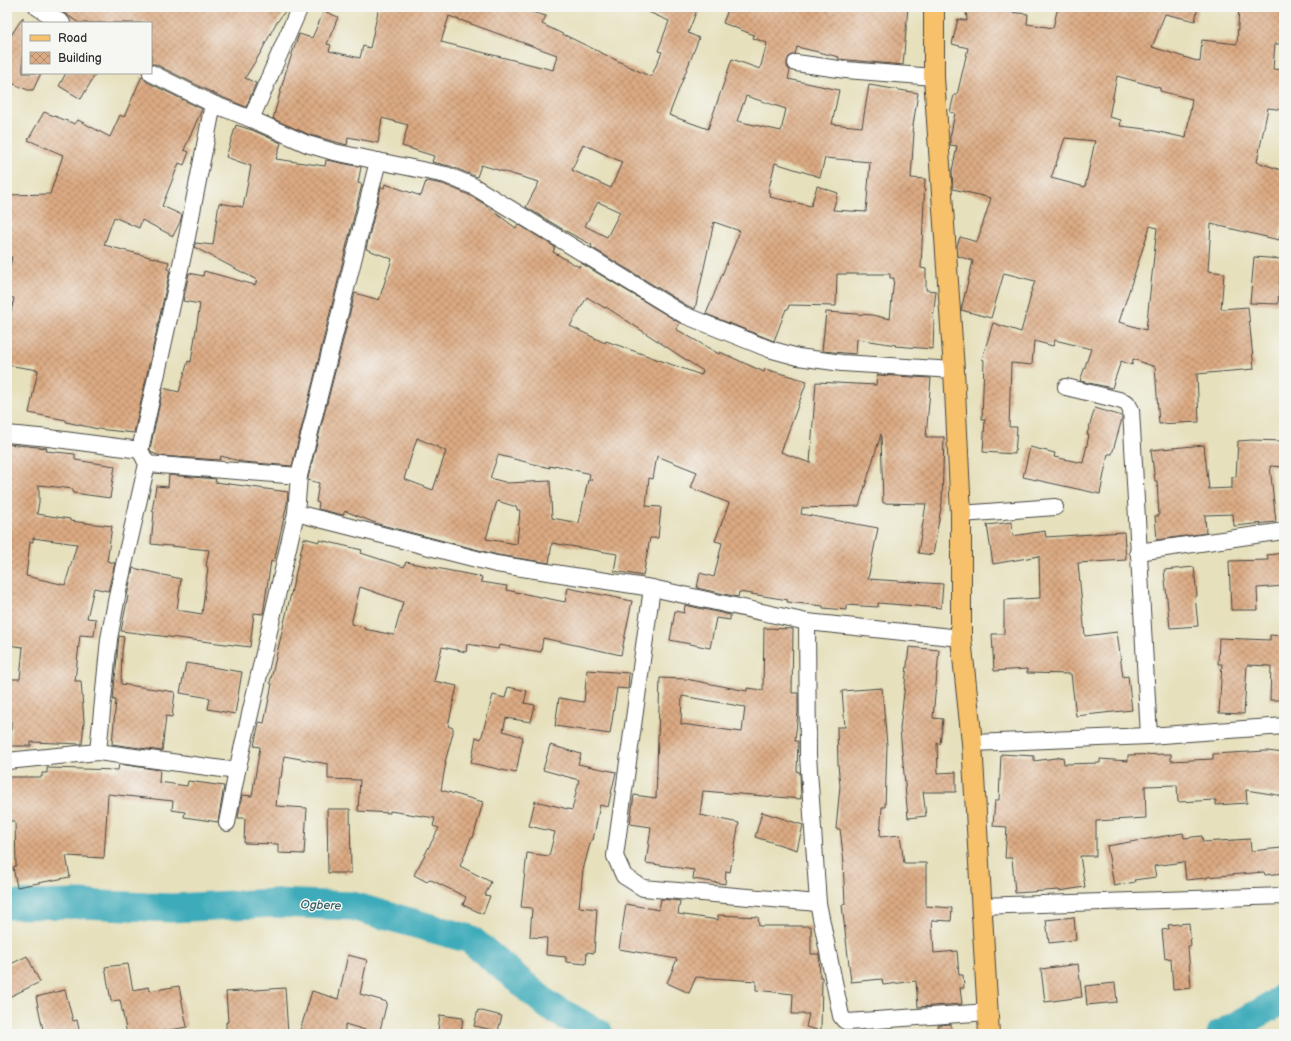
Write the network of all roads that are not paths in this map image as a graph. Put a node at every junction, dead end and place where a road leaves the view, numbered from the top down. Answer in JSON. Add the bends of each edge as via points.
{"nodes":[{"id":1,"x":37,"y":7,"type":"edge"},
{"id":2,"x":300,"y":7,"type":"edge"},
{"id":3,"x":934,"y":7,"type":"edge"},
{"id":4,"x":60,"y":22,"type":"edge"},
{"id":5,"x":796,"y":63,"type":"dead end"},
{"id":6,"x":152,"y":74,"type":"edge"},
{"id":7,"x":934,"y":77,"type":"junction"},
{"id":8,"x":213,"y":104,"type":"junction"},
{"id":9,"x":251,"y":119,"type":"junction"},
{"id":10,"x":378,"y":160,"type":"junction"},
{"id":11,"x":954,"y":370,"type":"junction"},
{"id":12,"x":1066,"y":387,"type":"dead end"},
{"id":13,"x":7,"y":434,"type":"edge"},
{"id":14,"x":143,"y":457,"type":"junction"},
{"id":15,"x":300,"y":476,"type":"junction"},
{"id":16,"x":1055,"y":507,"type":"dead end"},
{"id":17,"x":296,"y":513,"type":"junction"},
{"id":18,"x":962,"y":514,"type":"junction"},
{"id":19,"x":1284,"y":531,"type":"edge"},
{"id":20,"x":1138,"y":552,"type":"junction"},
{"id":21,"x":652,"y":588,"type":"junction"},
{"id":22,"x":807,"y":622,"type":"junction"},
{"id":23,"x":961,"y":638,"type":"junction"},
{"id":24,"x":1284,"y":726,"type":"edge"},
{"id":25,"x":1150,"y":736,"type":"junction"},
{"id":26,"x":972,"y":743,"type":"junction"},
{"id":27,"x":98,"y":752,"type":"junction"},
{"id":28,"x":7,"y":761,"type":"edge"},
{"id":29,"x":237,"y":771,"type":"junction"},
{"id":30,"x":227,"y":822,"type":"dead end"},
{"id":31,"x":1284,"y":896,"type":"edge"},
{"id":32,"x":818,"y":903,"type":"junction"},
{"id":33,"x":981,"y":906,"type":"junction"},
{"id":34,"x":988,"y":1012,"type":"junction"},
{"id":35,"x":990,"y":1034,"type":"edge"}],
"edges":[{"from":1,"to":4,"type":"street"},
{"from":2,"to":9,"type":"street"},
{"from":3,"to":7,"type":"main road"},
{"from":5,"to":7,"type":"street"},
{"from":6,"to":8,"type":"street"},
{"from":7,"to":11,"type":"main road"},
{"from":8,"to":9,"type":"street"},
{"from":8,"to":14,"type":"street"},
{"from":9,"to":10,"type":"street","via":[[307,144]]},
{"from":10,"to":11,"type":"street","via":[[446,175],[473,186],[684,315],[769,349],[842,363]]},
{"from":10,"to":15,"type":"street"},
{"from":11,"to":18,"type":"main road"},
{"from":12,"to":20,"type":"street","via":[[1119,400],[1127,403],[1131,410]]},
{"from":13,"to":14,"type":"street","via":[[49,438]]},
{"from":14,"to":15,"type":"street"},
{"from":14,"to":27,"type":"street","via":[[109,639]]},
{"from":15,"to":17,"type":"street"},
{"from":16,"to":18,"type":"street"},
{"from":17,"to":21,"type":"street","via":[[496,564]]},
{"from":17,"to":29,"type":"street"},
{"from":18,"to":23,"type":"main road"},
{"from":19,"to":20,"type":"street"},
{"from":20,"to":25,"type":"street"},
{"from":21,"to":22,"type":"street"},
{"from":21,"to":32,"type":"street","via":[[615,856],[624,876],[643,888]]},
{"from":22,"to":23,"type":"street"},
{"from":22,"to":32,"type":"street","via":[[808,755]]},
{"from":23,"to":26,"type":"main road"},
{"from":24,"to":25,"type":"street"},
{"from":25,"to":26,"type":"street"},
{"from":26,"to":33,"type":"main road"},
{"from":27,"to":28,"type":"street"},
{"from":27,"to":29,"type":"street"},
{"from":29,"to":30,"type":"street"},
{"from":31,"to":33,"type":"street"},
{"from":32,"to":34,"type":"street","via":[[844,1020],[848,1022]]},
{"from":33,"to":34,"type":"main road"},
{"from":34,"to":35,"type":"main road"}]}
